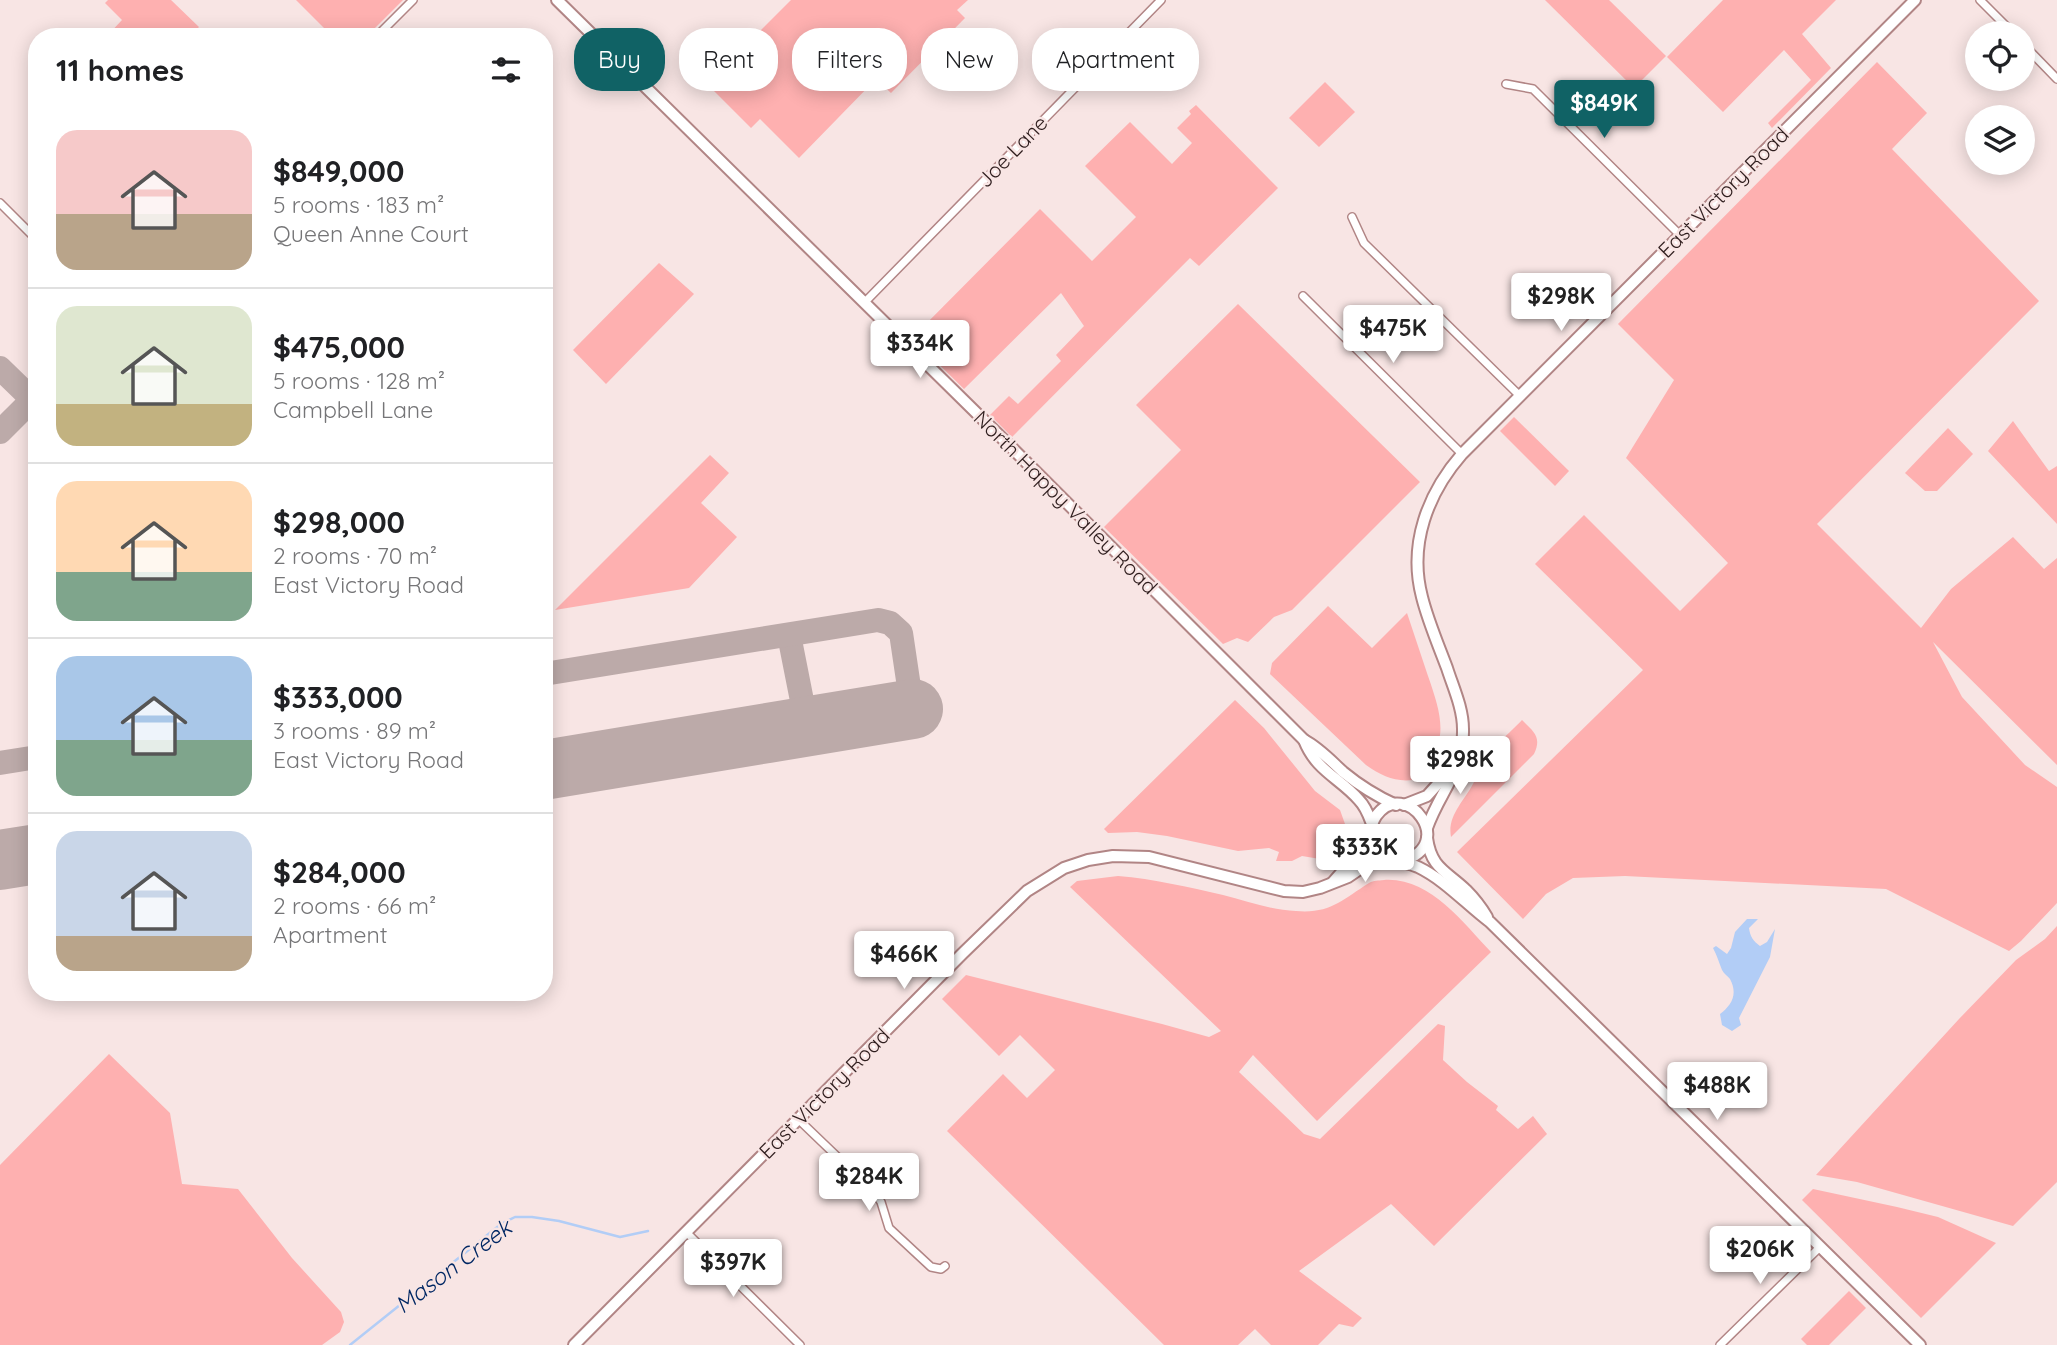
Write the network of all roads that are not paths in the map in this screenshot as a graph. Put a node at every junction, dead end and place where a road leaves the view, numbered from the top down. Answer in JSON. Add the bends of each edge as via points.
{"nodes":[{"id":1,"x":413,"y":0,"type":"edge"},
{"id":2,"x":557,"y":0,"type":"edge"},
{"id":3,"x":1161,"y":0,"type":"edge"},
{"id":4,"x":1915,"y":0,"type":"edge"},
{"id":5,"x":1980,"y":0,"type":"edge"},
{"id":6,"x":2001,"y":21,"type":"edge"},
{"id":7,"x":385,"y":28,"type":"edge"},
{"id":8,"x":2035,"y":56,"type":"edge"},
{"id":9,"x":2057,"y":79,"type":"edge"},
{"id":10,"x":1506,"y":84,"type":"dead end"},
{"id":11,"x":0,"y":203,"type":"edge"},
{"id":12,"x":1352,"y":217,"type":"dead end"},
{"id":13,"x":28,"y":231,"type":"edge"},
{"id":14,"x":1680,"y":235,"type":"junction"},
{"id":15,"x":1303,"y":296,"type":"dead end"},
{"id":16,"x":864,"y":303,"type":"junction"},
{"id":17,"x":1520,"y":397,"type":"junction"},
{"id":18,"x":1462,"y":454,"type":"junction"},
{"id":19,"x":1304,"y":740,"type":"junction"},
{"id":20,"x":1459,"y":757,"type":"junction"},
{"id":21,"x":1400,"y":805,"type":"junction"},
{"id":22,"x":1371,"y":829,"type":"junction"},
{"id":23,"x":1427,"y":833,"type":"junction"},
{"id":24,"x":1396,"y":860,"type":"junction"},
{"id":25,"x":1333,"y":882,"type":"junction"},
{"id":26,"x":1490,"y":922,"type":"junction"},
{"id":27,"x":798,"y":1119,"type":"junction"},
{"id":28,"x":686,"y":1232,"type":"junction"},
{"id":29,"x":1820,"y":1247,"type":"junction"},
{"id":30,"x":945,"y":1266,"type":"dead end"},
{"id":31,"x":574,"y":1345,"type":"edge"},
{"id":32,"x":800,"y":1345,"type":"edge"},
{"id":33,"x":1720,"y":1345,"type":"edge"},
{"id":34,"x":1920,"y":1345,"type":"edge"}],
"edges":[{"from":1,"to":7,"type":"street"},
{"from":2,"to":16,"type":"main road","name":"North Happy Valley Road"},
{"from":3,"to":16,"type":"street","name":"Joe Lane"},
{"from":4,"to":14,"type":"main road","name":"East Victory Road"},
{"from":5,"to":6,"type":"street"},
{"from":8,"to":9,"type":"street"},
{"from":10,"to":14,"type":"street","via":[[1533,89]]},
{"from":11,"to":13,"type":"street"},
{"from":12,"to":17,"type":"street","via":[[1364,243]]},
{"from":14,"to":17,"type":"main road","name":"East Victory Road"},
{"from":15,"to":18,"type":"street"},
{"from":16,"to":19,"type":"main road","name":"North Happy Valley Road"},
{"from":17,"to":18,"type":"main road","name":"East Victory Road"},
{"from":18,"to":20,"type":"main road","name":"East Victory Road","via":[[1427,508],[1418,553],[1422,596],[1464,727]]},
{"from":19,"to":21,"type":"main road","name":"North Happy Valley Road","via":[[1363,788]]},
{"from":19,"to":22,"type":"main road","name":"North Happy Valley Road","via":[[1318,763],[1359,799]]},
{"from":20,"to":21,"type":"main road","via":[[1427,796]]},
{"from":20,"to":23,"type":"main road","name":"East Victory Road"},
{"from":21,"to":22,"type":"main road","via":[[1382,810]]},
{"from":21,"to":23,"type":"main road","via":[[1418,811]]},
{"from":22,"to":24,"type":"main road","via":[[1377,850]]},
{"from":22,"to":25,"type":"main road"},
{"from":23,"to":24,"type":"main road","via":[[1417,854]]},
{"from":23,"to":26,"type":"main road","via":[[1436,864],[1466,889]]},
{"from":24,"to":25,"type":"main road","name":"East Victory Road","via":[[1367,864]]},
{"from":24,"to":26,"type":"main road","via":[[1429,873]]},
{"from":25,"to":27,"type":"main road","name":"East Victory Road","via":[[1303,892],[1283,891],[1149,857],[1088,860],[1064,868],[1027,891]]},
{"from":26,"to":29,"type":"main road"},
{"from":27,"to":28,"type":"main road","name":"East Victory Road"},
{"from":27,"to":30,"type":"street","via":[[874,1192],[889,1228],[931,1267]]},
{"from":28,"to":31,"type":"main road","name":"East Victory Road"},
{"from":28,"to":32,"type":"street"},
{"from":29,"to":33,"type":"street"},
{"from":29,"to":34,"type":"main road"}]}
